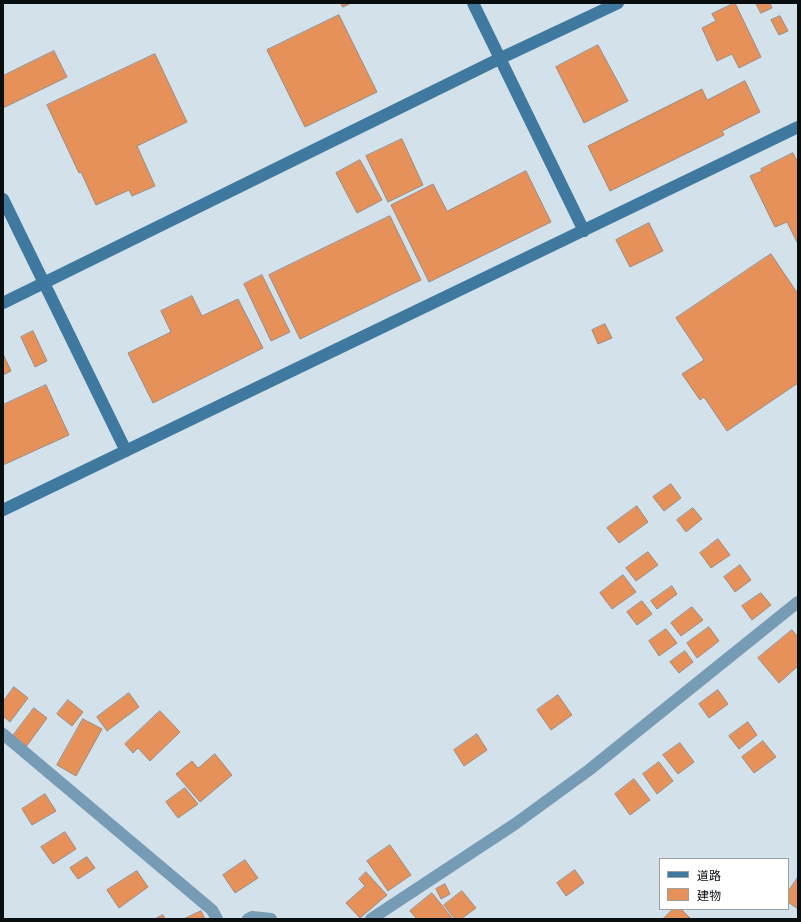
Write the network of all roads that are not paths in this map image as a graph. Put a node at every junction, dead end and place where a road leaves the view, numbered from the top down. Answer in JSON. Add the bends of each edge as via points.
{"nodes":[{"id":1,"x":474,"y":3,"type":"edge"},
{"id":2,"x":618,"y":3,"type":"edge"},
{"id":3,"x":501,"y":58,"type":"junction"},
{"id":4,"x":798,"y":127,"type":"edge"},
{"id":5,"x":3,"y":199,"type":"edge"},
{"id":6,"x":584,"y":231,"type":"junction"},
{"id":7,"x":44,"y":283,"type":"junction"},
{"id":8,"x":3,"y":303,"type":"edge"},
{"id":9,"x":126,"y":451,"type":"junction"},
{"id":10,"x":3,"y":510,"type":"edge"},
{"id":11,"x":798,"y":602,"type":"edge"},
{"id":12,"x":3,"y":734,"type":"edge"},
{"id":13,"x":217,"y":919,"type":"edge"},
{"id":14,"x":248,"y":919,"type":"edge"},
{"id":15,"x":271,"y":919,"type":"edge"},
{"id":16,"x":372,"y":919,"type":"edge"}],
"edges":[{"from":1,"to":3,"type":"street"},
{"from":2,"to":3,"type":"street"},
{"from":3,"to":6,"type":"street"},
{"from":3,"to":7,"type":"street"},
{"from":4,"to":6,"type":"street"},
{"from":5,"to":7,"type":"street"},
{"from":6,"to":9,"type":"street"},
{"from":7,"to":8,"type":"street"},
{"from":7,"to":9,"type":"street"},
{"from":9,"to":10,"type":"street"},
{"from":11,"to":16,"type":"street","via":[[589,770],[515,824]]},
{"from":12,"to":13,"type":"street","via":[[212,910]]},
{"from":14,"to":15,"type":"street"}]}
